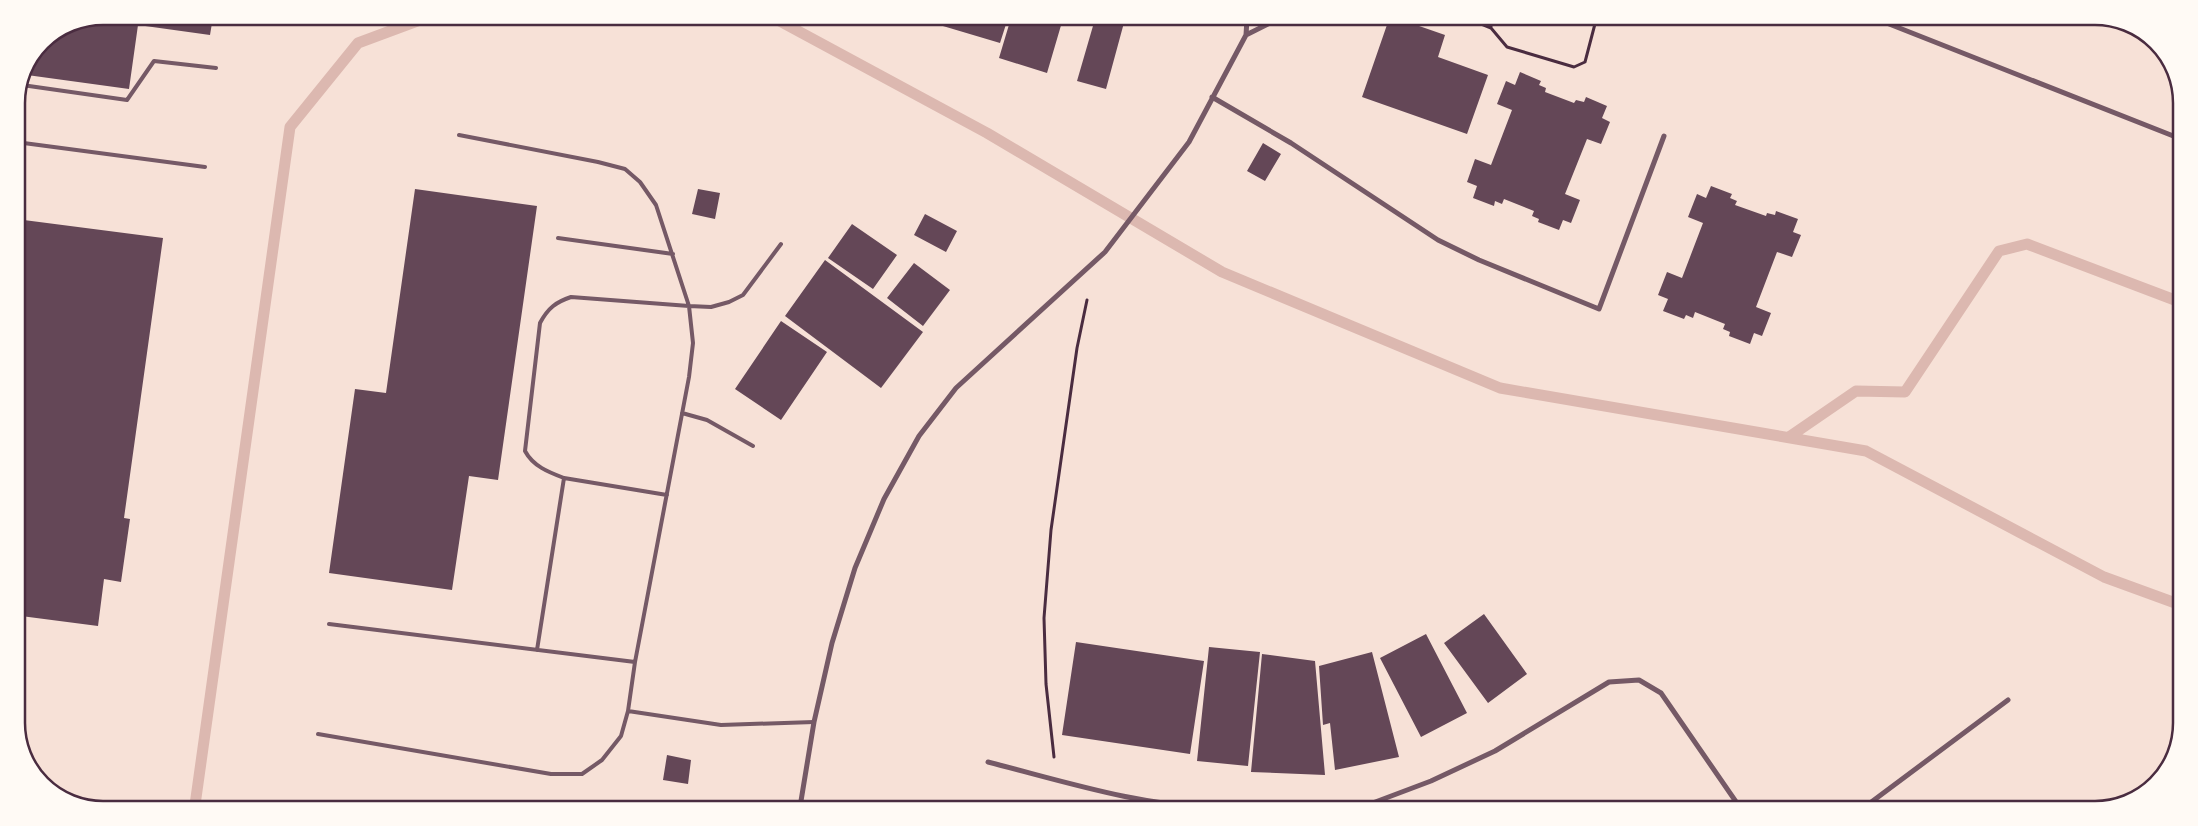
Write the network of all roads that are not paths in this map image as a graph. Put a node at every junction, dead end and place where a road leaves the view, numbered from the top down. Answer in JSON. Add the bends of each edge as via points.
{"nodes":[{"id":1,"x":1247,"y":25,"type":"edge"},
{"id":2,"x":1266,"y":25,"type":"edge"},
{"id":3,"x":1892,"y":25,"type":"edge"},
{"id":4,"x":1246,"y":35,"type":"junction"},
{"id":5,"x":216,"y":68,"type":"dead end"},
{"id":6,"x":26,"y":86,"type":"edge"},
{"id":7,"x":1212,"y":97,"type":"junction"},
{"id":8,"x":459,"y":135,"type":"dead end"},
{"id":9,"x":1664,"y":136,"type":"dead end"},
{"id":10,"x":2173,"y":136,"type":"edge"},
{"id":11,"x":25,"y":143,"type":"edge"},
{"id":12,"x":205,"y":167,"type":"dead end"},
{"id":13,"x":558,"y":238,"type":"dead end"},
{"id":14,"x":781,"y":244,"type":"dead end"},
{"id":15,"x":673,"y":254,"type":"junction"},
{"id":16,"x":688,"y":306,"type":"junction"},
{"id":17,"x":682,"y":413,"type":"junction"},
{"id":18,"x":753,"y":446,"type":"dead end"},
{"id":19,"x":564,"y":478,"type":"junction"},
{"id":20,"x":667,"y":495,"type":"junction"},
{"id":21,"x":329,"y":624,"type":"dead end"},
{"id":22,"x":537,"y":650,"type":"junction"},
{"id":23,"x":635,"y":662,"type":"junction"},
{"id":24,"x":2008,"y":700,"type":"dead end"},
{"id":25,"x":628,"y":711,"type":"junction"},
{"id":26,"x":814,"y":722,"type":"junction"},
{"id":27,"x":318,"y":734,"type":"dead end"},
{"id":28,"x":988,"y":762,"type":"dead end"},
{"id":29,"x":801,"y":801,"type":"edge"},
{"id":30,"x":1162,"y":801,"type":"edge"},
{"id":31,"x":1378,"y":801,"type":"edge"},
{"id":32,"x":1735,"y":801,"type":"edge"},
{"id":33,"x":1873,"y":801,"type":"edge"}],
"edges":[{"from":1,"to":4,"type":"street"},
{"from":2,"to":4,"type":"street"},
{"from":3,"to":10,"type":"street"},
{"from":4,"to":7,"type":"street"},
{"from":5,"to":6,"type":"lane","via":[[154,61],[128,100]]},
{"from":7,"to":9,"type":"street","via":[[1291,143],[1438,240],[1478,260],[1599,309]]},
{"from":7,"to":26,"type":"street","via":[[1189,142],[1104,252],[956,388],[919,436],[884,499],[855,568],[832,643]]},
{"from":8,"to":15,"type":"lane","via":[[625,169],[640,182],[656,205]]},
{"from":11,"to":12,"type":"lane"},
{"from":13,"to":15,"type":"lane"},
{"from":14,"to":16,"type":"lane","via":[[743,295],[711,306]]},
{"from":15,"to":16,"type":"lane"},
{"from":16,"to":17,"type":"lane","via":[[693,343]]},
{"from":16,"to":19,"type":"lane","via":[[572,297],[559,300],[548,309],[540,323],[525,451],[530,460]]},
{"from":17,"to":18,"type":"lane","via":[[708,420]]},
{"from":17,"to":20,"type":"lane"},
{"from":19,"to":20,"type":"lane"},
{"from":19,"to":22,"type":"lane"},
{"from":20,"to":23,"type":"lane"},
{"from":21,"to":22,"type":"lane"},
{"from":22,"to":23,"type":"lane"},
{"from":23,"to":25,"type":"lane"},
{"from":24,"to":33,"type":"street"},
{"from":25,"to":26,"type":"lane","via":[[721,726]]},
{"from":25,"to":27,"type":"lane","via":[[621,736],[602,760],[582,774],[551,774]]},
{"from":26,"to":29,"type":"street"},
{"from":28,"to":30,"type":"street","via":[[1117,794]]},
{"from":31,"to":32,"type":"street","via":[[1495,751],[1608,682],[1639,680],[1661,693]]}]}
